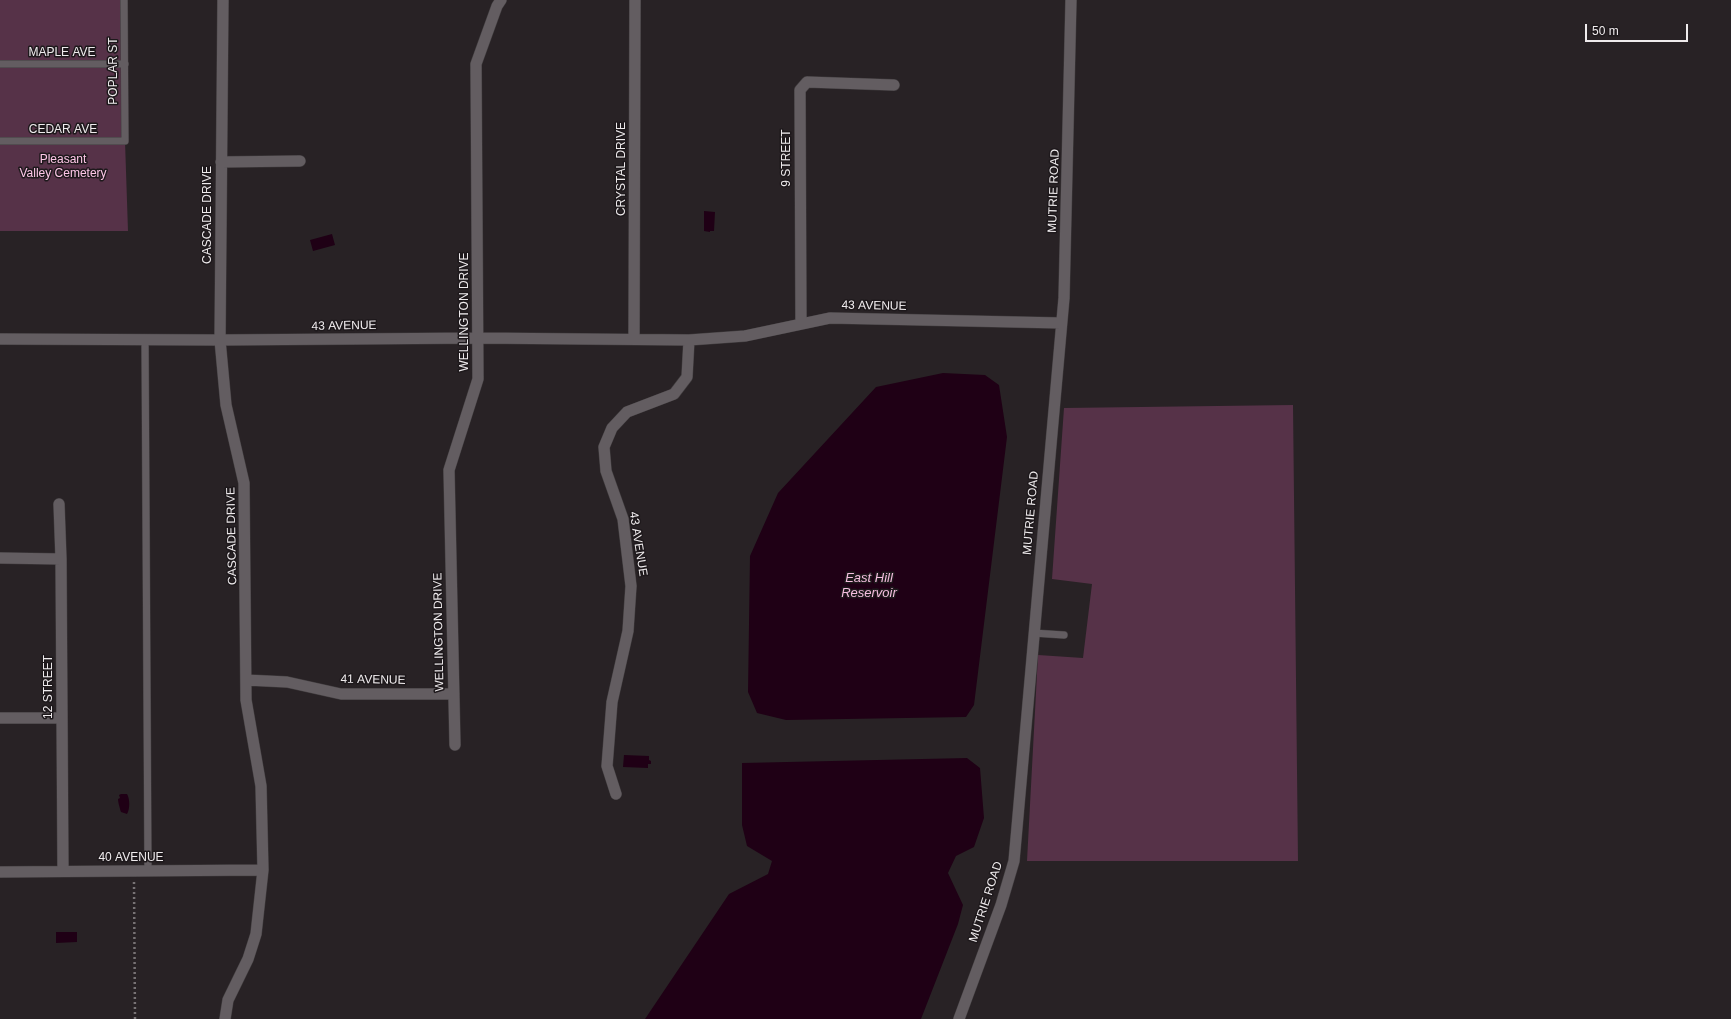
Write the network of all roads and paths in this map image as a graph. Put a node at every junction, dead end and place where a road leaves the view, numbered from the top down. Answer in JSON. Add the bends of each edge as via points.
{"nodes":[{"id":1,"x":124,"y":0,"type":"edge"},
{"id":2,"x":223,"y":0,"type":"edge"},
{"id":3,"x":501,"y":0,"type":"edge"},
{"id":4,"x":635,"y":0,"type":"edge"},
{"id":5,"x":1071,"y":0,"type":"edge"},
{"id":6,"x":0,"y":64,"type":"edge"},
{"id":7,"x":124,"y":64,"type":"junction"},
{"id":8,"x":894,"y":85,"type":"dead end"},
{"id":9,"x":0,"y":141,"type":"edge"},
{"id":10,"x":125,"y":141,"type":"joint"},
{"id":11,"x":300,"y":161,"type":"dead end"},
{"id":12,"x":221,"y":162,"type":"junction"},
{"id":13,"x":1061,"y":323,"type":"junction"},
{"id":14,"x":801,"y":324,"type":"junction"},
{"id":15,"x":479,"y":338,"type":"junction"},
{"id":16,"x":634,"y":338,"type":"junction"},
{"id":17,"x":0,"y":339,"type":"edge"},
{"id":18,"x":145,"y":340,"type":"junction"},
{"id":19,"x":220,"y":340,"type":"junction"},
{"id":20,"x":689,"y":340,"type":"junction"},
{"id":21,"x":59,"y":504,"type":"dead end"},
{"id":22,"x":0,"y":558,"type":"edge"},
{"id":23,"x":61,"y":559,"type":"junction"},
{"id":24,"x":1033,"y":633,"type":"junction"},
{"id":25,"x":1064,"y":635,"type":"dead end"},
{"id":26,"x":246,"y":680,"type":"junction"},
{"id":27,"x":454,"y":694,"type":"junction"},
{"id":28,"x":0,"y":718,"type":"edge"},
{"id":29,"x":62,"y":718,"type":"junction"},
{"id":30,"x":455,"y":745,"type":"dead end"},
{"id":31,"x":616,"y":794,"type":"dead end"},
{"id":32,"x":262,"y":870,"type":"junction"},
{"id":33,"x":63,"y":871,"type":"junction"},
{"id":34,"x":134,"y":871,"type":"junction"},
{"id":35,"x":148,"y":871,"type":"junction"},
{"id":36,"x":0,"y":872,"type":"edge"},
{"id":37,"x":135,"y":1019,"type":"edge"},
{"id":38,"x":225,"y":1019,"type":"edge"},
{"id":39,"x":959,"y":1019,"type":"edge"}],
"edges":[{"from":1,"to":7,"type":"lane","name":"POPLAR ST"},
{"from":2,"to":12,"type":"street","name":"CASCADE DRIVE"},
{"from":3,"to":15,"type":"street","name":"WELLINGTON DRIVE","via":[[476,64]]},
{"from":4,"to":16,"type":"street","name":"CRYSTAL DRIVE"},
{"from":5,"to":13,"type":"street","name":"MUTRIE ROAD","via":[[1064,298]]},
{"from":6,"to":7,"type":"lane","name":"MAPLE AVE"},
{"from":7,"to":10,"type":"lane","name":"POPLAR ST"},
{"from":8,"to":14,"type":"street","name":"9 STREET","via":[[807,82],[800,90]]},
{"from":9,"to":10,"type":"lane","name":"CEDAR AVE"},
{"from":11,"to":12,"type":"street"},
{"from":12,"to":19,"type":"street","name":"CASCADE DRIVE"},
{"from":13,"to":14,"type":"street","name":"43 AVENUE","via":[[830,318]]},
{"from":13,"to":24,"type":"street","name":"MUTRIE ROAD"},
{"from":14,"to":20,"type":"street","name":"43 AVENUE","via":[[745,336]]},
{"from":15,"to":16,"type":"street","name":"43 AVENUE"},
{"from":15,"to":19,"type":"street","name":"43 AVENUE"},
{"from":15,"to":27,"type":"street","name":"WELLINGTON DRIVE","via":[[478,379],[449,470]]},
{"from":16,"to":20,"type":"street","name":"43 AVENUE"},
{"from":17,"to":18,"type":"street","name":"43 AVENUE"},
{"from":18,"to":19,"type":"street","name":"43 AVENUE"},
{"from":18,"to":35,"type":"lane"},
{"from":19,"to":26,"type":"street","name":"CASCADE DRIVE","via":[[226,404],[244,483]]},
{"from":20,"to":31,"type":"street","name":"43 AVENUE","via":[[687,377],[674,394],[627,412],[612,428],[604,446],[606,471],[623,519],[631,586],[628,631],[612,702],[608,750],[607,766]]},
{"from":21,"to":23,"type":"street","name":"12 STREET"},
{"from":22,"to":23,"type":"street"},
{"from":23,"to":29,"type":"street","name":"12 STREET"},
{"from":24,"to":25,"type":"lane"},
{"from":24,"to":39,"type":"street","name":"MUTRIE ROAD","via":[[1014,861]]},
{"from":26,"to":27,"type":"street","name":"41 AVENUE","via":[[286,682],[341,694]]},
{"from":26,"to":32,"type":"street","name":"CASCADE DRIVE","via":[[246,700],[262,786]]},
{"from":27,"to":30,"type":"street","name":"WELLINGTON DRIVE"},
{"from":28,"to":29,"type":"street"},
{"from":29,"to":33,"type":"street","name":"12 STREET"},
{"from":32,"to":35,"type":"street","name":"40 AVENUE"},
{"from":32,"to":38,"type":"street","name":"CASCADE DRIVE","via":[[256,934],[248,959],[228,1000]]},
{"from":33,"to":34,"type":"street","name":"40 AVENUE"},
{"from":33,"to":36,"type":"street","name":"40 AVENUE"},
{"from":34,"to":35,"type":"street","name":"40 AVENUE"},
{"from":34,"to":37,"type":"path"}]}
